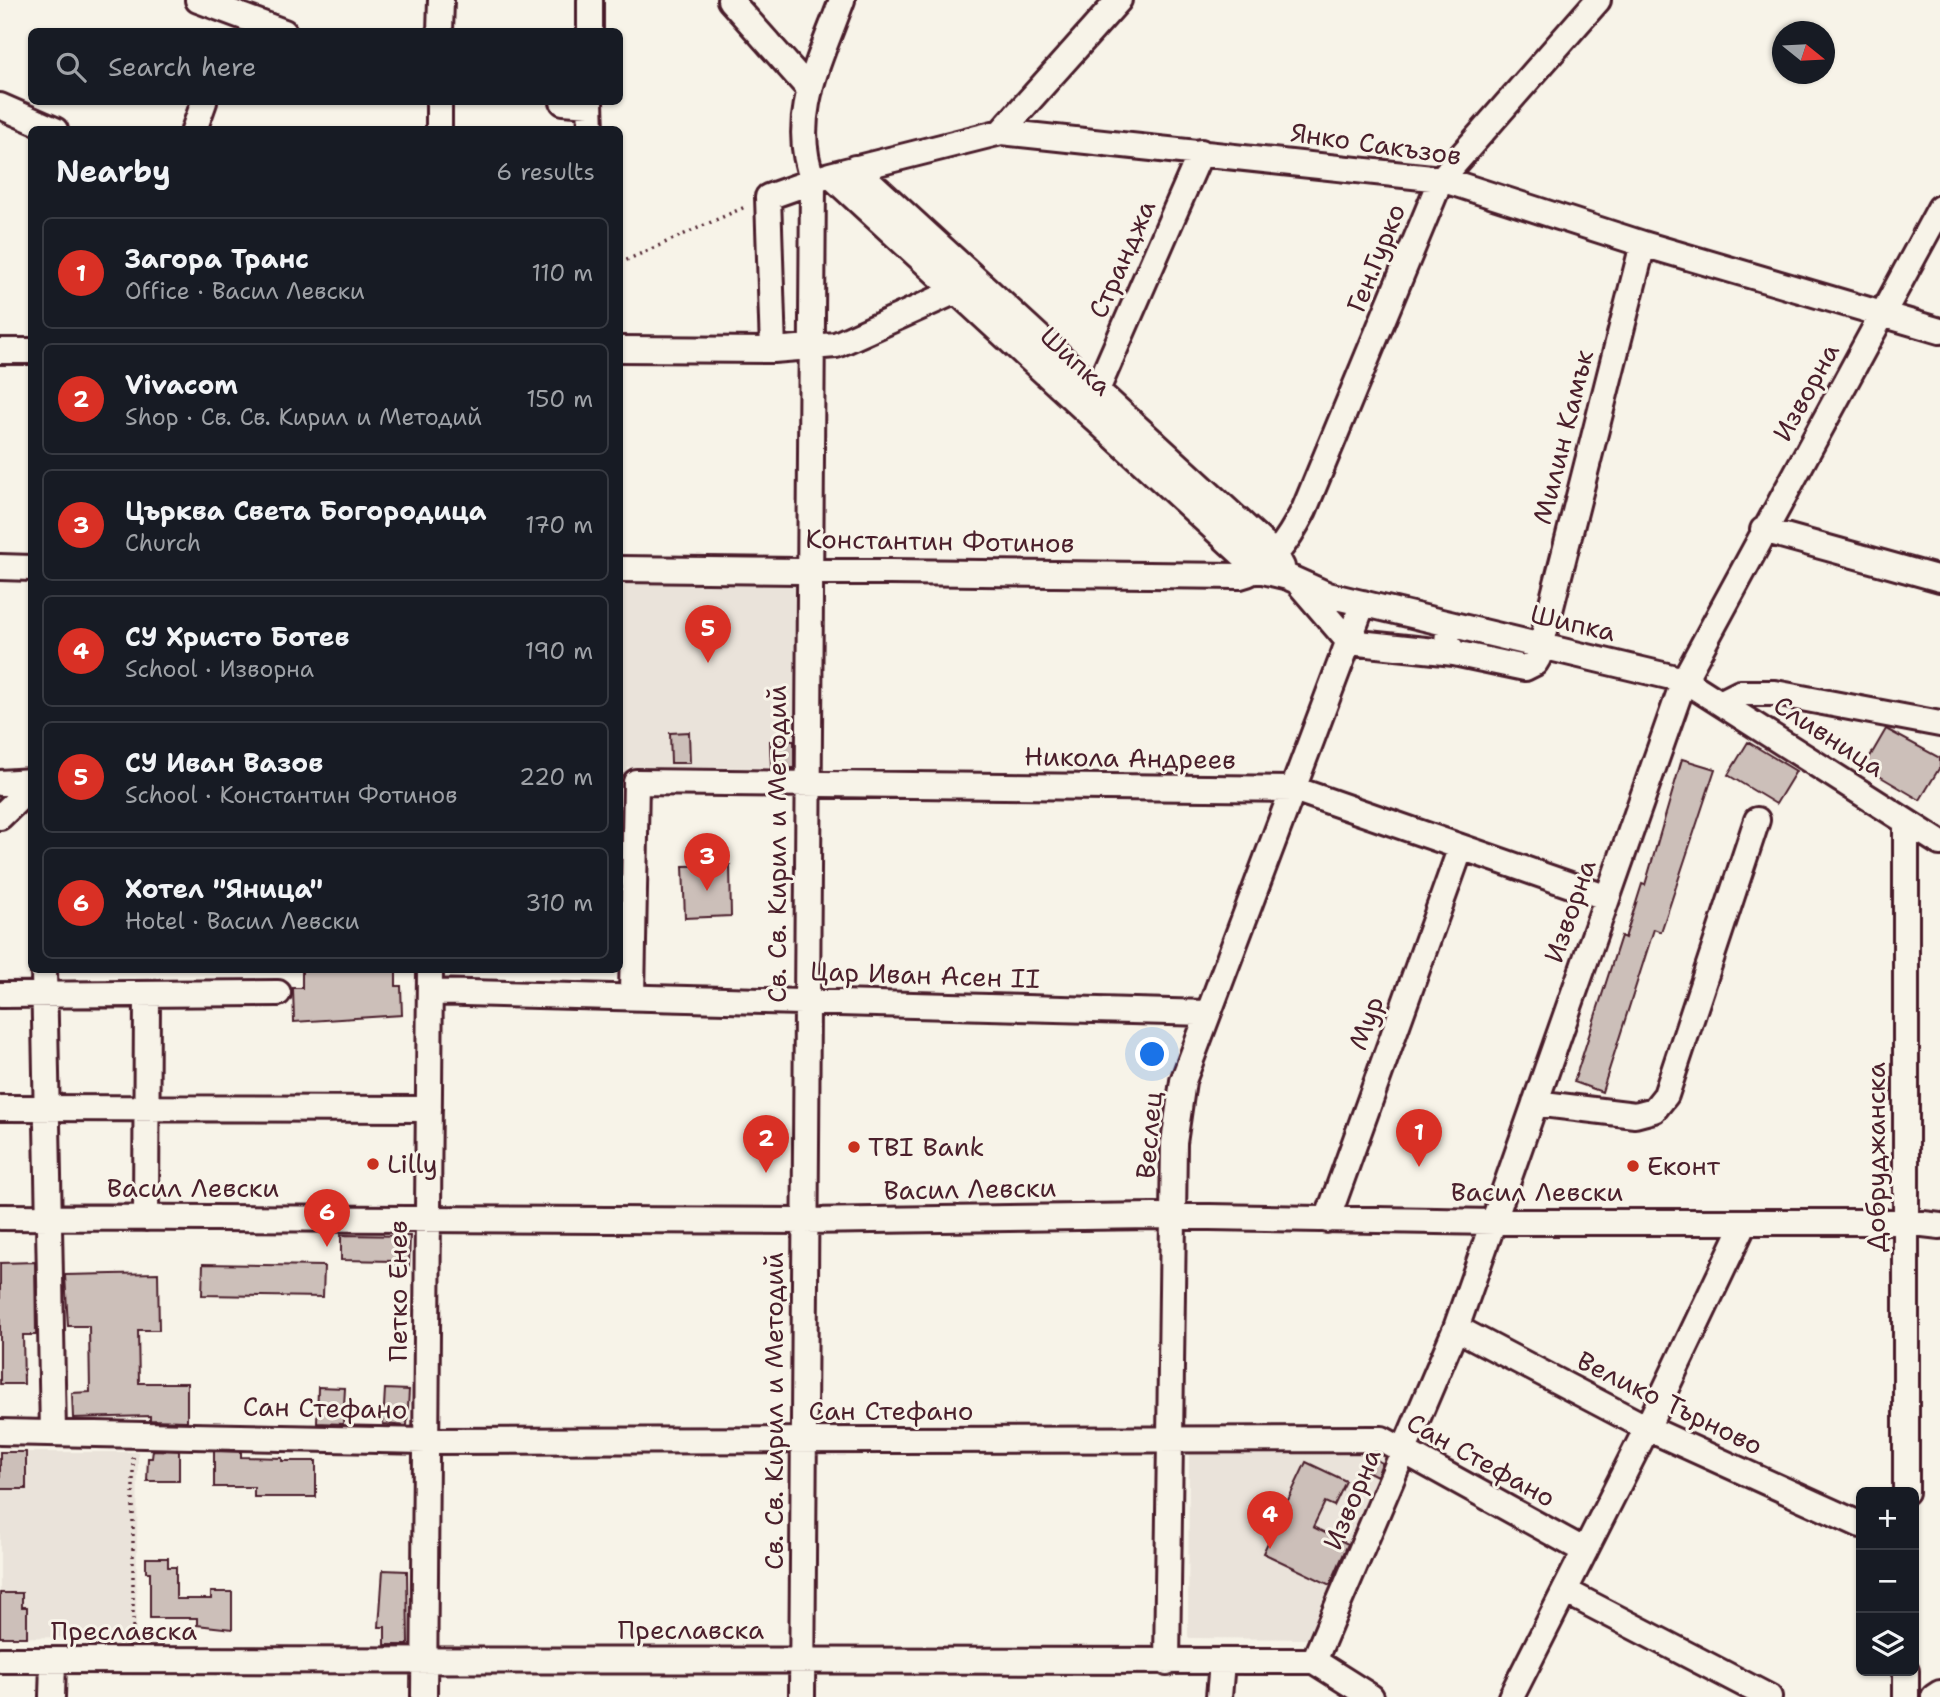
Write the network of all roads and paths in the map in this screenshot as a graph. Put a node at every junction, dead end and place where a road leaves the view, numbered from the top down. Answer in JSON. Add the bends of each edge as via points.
{"nodes":[{"id":1,"x":198,"y":0,"type":"edge"},
{"id":2,"x":440,"y":0,"type":"edge"},
{"id":3,"x":590,"y":0,"type":"edge"},
{"id":4,"x":730,"y":0,"type":"edge"},
{"id":5,"x":842,"y":0,"type":"edge"},
{"id":6,"x":1119,"y":0,"type":"edge"},
{"id":7,"x":1598,"y":0,"type":"edge"},
{"id":8,"x":233,"y":23,"type":"edge"},
{"id":9,"x":261,"y":28,"type":"edge"},
{"id":10,"x":440,"y":28,"type":"edge"},
{"id":11,"x":590,"y":28,"type":"edge"},
{"id":12,"x":810,"y":90,"type":"junction"},
{"id":13,"x":203,"y":105,"type":"edge"},
{"id":14,"x":439,"y":105,"type":"edge"},
{"id":15,"x":590,"y":105,"type":"edge"},
{"id":16,"x":0,"y":106,"type":"edge"},
{"id":17,"x":46,"y":126,"type":"edge"},
{"id":18,"x":195,"y":126,"type":"edge"},
{"id":19,"x":439,"y":126,"type":"edge"},
{"id":20,"x":590,"y":126,"type":"edge"},
{"id":21,"x":1001,"y":132,"type":"junction"},
{"id":22,"x":1201,"y":152,"type":"junction"},
{"id":23,"x":855,"y":168,"type":"junction"},
{"id":24,"x":821,"y":177,"type":"junction"},
{"id":25,"x":1441,"y":178,"type":"junction"},
{"id":26,"x":768,"y":197,"type":"junction"},
{"id":27,"x":1940,"y":208,"type":"edge"},
{"id":28,"x":1643,"y":244,"type":"junction"},
{"id":29,"x":623,"y":262,"type":"edge"},
{"id":30,"x":956,"y":291,"type":"junction"},
{"id":31,"x":1884,"y":313,"type":"junction"},
{"id":32,"x":1940,"y":331,"type":"edge"},
{"id":33,"x":623,"y":349,"type":"edge"},
{"id":34,"x":810,"y":349,"type":"junction"},
{"id":35,"x":773,"y":350,"type":"junction"},
{"id":36,"x":0,"y":351,"type":"edge"},
{"id":37,"x":28,"y":351,"type":"edge"},
{"id":38,"x":1097,"y":390,"type":"junction"},
{"id":39,"x":1763,"y":530,"type":"junction"},
{"id":40,"x":1267,"y":562,"type":"junction"},
{"id":41,"x":0,"y":568,"type":"edge"},
{"id":42,"x":28,"y":568,"type":"edge"},
{"id":43,"x":808,"y":568,"type":"junction"},
{"id":44,"x":623,"y":569,"type":"edge"},
{"id":45,"x":1940,"y":579,"type":"edge"},
{"id":46,"x":1293,"y":580,"type":"junction"},
{"id":47,"x":1363,"y":603,"type":"junction"},
{"id":48,"x":1449,"y":624,"type":"junction"},
{"id":49,"x":1349,"y":642,"type":"junction"},
{"id":50,"x":1541,"y":646,"type":"junction"},
{"id":51,"x":1454,"y":653,"type":"junction"},
{"id":52,"x":1684,"y":680,"type":"junction"},
{"id":53,"x":1722,"y":702,"type":"junction"},
{"id":54,"x":1940,"y":724,"type":"edge"},
{"id":55,"x":0,"y":783,"type":"edge"},
{"id":56,"x":28,"y":783,"type":"edge"},
{"id":57,"x":807,"y":785,"type":"junction"},
{"id":58,"x":28,"y":787,"type":"edge"},
{"id":59,"x":1294,"y":789,"type":"junction"},
{"id":60,"x":0,"y":817,"type":"edge"},
{"id":61,"x":1757,"y":820,"type":"dead end"},
{"id":62,"x":1906,"y":822,"type":"junction"},
{"id":63,"x":1940,"y":843,"type":"edge"},
{"id":64,"x":1461,"y":847,"type":"junction"},
{"id":65,"x":1605,"y":897,"type":"junction"},
{"id":66,"x":44,"y":973,"type":"edge"},
{"id":67,"x":430,"y":981,"type":"edge"},
{"id":68,"x":278,"y":993,"type":"dead end"},
{"id":69,"x":147,"y":994,"type":"junction"},
{"id":70,"x":0,"y":995,"type":"edge"},
{"id":71,"x":45,"y":995,"type":"junction"},
{"id":72,"x":632,"y":995,"type":"junction"},
{"id":73,"x":806,"y":1001,"type":"junction"},
{"id":74,"x":1207,"y":1013,"type":"junction"},
{"id":75,"x":1535,"y":1103,"type":"junction"},
{"id":76,"x":0,"y":1108,"type":"edge"},
{"id":77,"x":47,"y":1108,"type":"junction"},
{"id":78,"x":147,"y":1108,"type":"junction"},
{"id":79,"x":429,"y":1109,"type":"junction"},
{"id":80,"x":0,"y":1217,"type":"edge"},
{"id":81,"x":49,"y":1217,"type":"junction"},
{"id":82,"x":1173,"y":1217,"type":"junction"},
{"id":83,"x":146,"y":1218,"type":"junction"},
{"id":84,"x":428,"y":1219,"type":"junction"},
{"id":85,"x":1327,"y":1220,"type":"junction"},
{"id":86,"x":804,"y":1221,"type":"junction"},
{"id":87,"x":1494,"y":1222,"type":"junction"},
{"id":88,"x":1745,"y":1222,"type":"junction"},
{"id":89,"x":1906,"y":1222,"type":"junction"},
{"id":90,"x":1940,"y":1226,"type":"edge"},
{"id":91,"x":1456,"y":1328,"type":"junction"},
{"id":92,"x":1647,"y":1428,"type":"junction"},
{"id":93,"x":0,"y":1432,"type":"edge"},
{"id":94,"x":53,"y":1432,"type":"junction"},
{"id":95,"x":134,"y":1433,"type":"junction"},
{"id":96,"x":1171,"y":1440,"type":"junction"},
{"id":97,"x":426,"y":1441,"type":"junction"},
{"id":98,"x":803,"y":1441,"type":"junction"},
{"id":99,"x":1405,"y":1453,"type":"junction"},
{"id":100,"x":1906,"y":1487,"type":"edge"},
{"id":101,"x":1856,"y":1523,"type":"edge"},
{"id":102,"x":1585,"y":1550,"type":"junction"},
{"id":103,"x":1565,"y":1591,"type":"junction"},
{"id":104,"x":0,"y":1660,"type":"edge"},
{"id":105,"x":802,"y":1660,"type":"junction"},
{"id":106,"x":53,"y":1661,"type":"junction"},
{"id":107,"x":133,"y":1661,"type":"junction"},
{"id":108,"x":424,"y":1661,"type":"junction"},
{"id":109,"x":1314,"y":1661,"type":"junction"},
{"id":110,"x":1222,"y":1662,"type":"junction"},
{"id":111,"x":1167,"y":1663,"type":"junction"},
{"id":112,"x":1906,"y":1676,"type":"edge"},
{"id":113,"x":1940,"y":1693,"type":"edge"},
{"id":114,"x":52,"y":1697,"type":"edge"},
{"id":115,"x":424,"y":1697,"type":"edge"},
{"id":116,"x":802,"y":1697,"type":"edge"},
{"id":117,"x":1219,"y":1697,"type":"edge"},
{"id":118,"x":1371,"y":1697,"type":"edge"},
{"id":119,"x":1511,"y":1697,"type":"edge"},
{"id":120,"x":1769,"y":1697,"type":"edge"},
{"id":121,"x":1906,"y":1697,"type":"edge"},
{"id":122,"x":1934,"y":1697,"type":"edge"}],
"edges":[{"from":1,"to":8,"type":"street"},
{"from":2,"to":10,"type":"street"},
{"from":3,"to":11,"type":"street"},
{"from":4,"to":12,"type":"street"},
{"from":5,"to":12,"type":"street","name":"Св. Св. Кирил и Методий"},
{"from":6,"to":21,"type":"street"},
{"from":7,"to":25,"type":"street","name":"Ген.Гурко"},
{"from":8,"to":9,"type":"street"},
{"from":12,"to":24,"type":"street","name":"Св. Св. Кирил и Методий","via":[[802,136],[804,160]]},
{"from":13,"to":18,"type":"street"},
{"from":14,"to":19,"type":"street"},
{"from":15,"to":20,"type":"street"},
{"from":16,"to":17,"type":"street"},
{"from":21,"to":22,"type":"street","name":"Янко Сакъзов"},
{"from":21,"to":23,"type":"street","name":"Янко Сакъзов"},
{"from":22,"to":25,"type":"street","name":"Янко Сакъзов"},
{"from":22,"to":38,"type":"street","name":"Странджа"},
{"from":23,"to":24,"type":"street","name":"Янко Сакъзов"},
{"from":23,"to":38,"type":"street","name":"Шипка"},
{"from":24,"to":26,"type":"street","name":"Янко Сакъзов"},
{"from":24,"to":30,"type":"street","name":"Шипка"},
{"from":24,"to":34,"type":"street","name":"Св. Св. Кирил и Методий"},
{"from":25,"to":28,"type":"street","name":"Янко Сакъзов"},
{"from":25,"to":40,"type":"street","name":"Ген.Гурко","via":[[1304,510]]},
{"from":26,"to":29,"type":"path"},
{"from":26,"to":35,"type":"street"},
{"from":27,"to":31,"type":"street","name":"Изворна"},
{"from":28,"to":31,"type":"street","name":"Янко Сакъзов"},
{"from":28,"to":50,"type":"street","name":"Милин Камък"},
{"from":30,"to":34,"type":"street","via":[[836,345]]},
{"from":30,"to":40,"type":"street","name":"Шипка"},
{"from":31,"to":32,"type":"street","name":"Янко Сакъзов"},
{"from":31,"to":39,"type":"street","name":"Изворна"},
{"from":33,"to":35,"type":"street"},
{"from":34,"to":35,"type":"street"},
{"from":34,"to":43,"type":"street","name":"Св. Св. Кирил и Методий"},
{"from":36,"to":37,"type":"street"},
{"from":38,"to":40,"type":"street","name":"Шипка"},
{"from":39,"to":45,"type":"street"},
{"from":39,"to":52,"type":"street","name":"Изворна"},
{"from":40,"to":43,"type":"street","name":"Константин Фотинов","via":[[1230,576]]},
{"from":40,"to":46,"type":"street","name":"Шипка"},
{"from":41,"to":42,"type":"street"},
{"from":43,"to":44,"type":"street","name":"Константин Фотинов"},
{"from":43,"to":57,"type":"street","name":"Св. Св. Кирил и Методий"},
{"from":46,"to":47,"type":"street","name":"Шипка"},
{"from":46,"to":49,"type":"street"},
{"from":47,"to":48,"type":"street","name":"Шипка"},
{"from":47,"to":49,"type":"street","name":"Веслец"},
{"from":48,"to":50,"type":"street","name":"Шипка"},
{"from":48,"to":51,"type":"street","via":[[1447,642]]},
{"from":49,"to":51,"type":"street"},
{"from":49,"to":59,"type":"street","name":"Веслец"},
{"from":50,"to":51,"type":"street","via":[[1535,663],[1525,667]]},
{"from":50,"to":52,"type":"street","name":"Шипка"},
{"from":52,"to":53,"type":"street","name":"Сливница"},
{"from":52,"to":65,"type":"street","name":"Изворна"},
{"from":53,"to":54,"type":"street","via":[[1740,693],[1775,693]]},
{"from":53,"to":62,"type":"street","name":"Сливница"},
{"from":55,"to":56,"type":"street"},
{"from":57,"to":59,"type":"street","name":"Никола Андреев"},
{"from":57,"to":72,"type":"street","name":"Никола Андреев","via":[[636,782]]},
{"from":57,"to":73,"type":"street","name":"Св. Св. Кирил и Методий"},
{"from":58,"to":60,"type":"street"},
{"from":59,"to":64,"type":"street","name":"Никола Андреев"},
{"from":59,"to":74,"type":"street","name":"Веслец"},
{"from":61,"to":75,"type":"street","via":[[1666,1095],[1654,1111],[1635,1115]]},
{"from":62,"to":63,"type":"street","name":"Сливница"},
{"from":62,"to":89,"type":"street","name":"Добруджанска"},
{"from":64,"to":65,"type":"street","name":"Никола Андреев"},
{"from":64,"to":85,"type":"street","name":"Мур"},
{"from":65,"to":75,"type":"street","name":"Изворна"},
{"from":66,"to":71,"type":"street"},
{"from":67,"to":72,"type":"street","name":"Цар Иван Асен II"},
{"from":67,"to":79,"type":"street","name":"Петко Енев"},
{"from":68,"to":69,"type":"street"},
{"from":69,"to":71,"type":"street"},
{"from":69,"to":78,"type":"street"},
{"from":70,"to":71,"type":"street"},
{"from":71,"to":77,"type":"street"},
{"from":72,"to":73,"type":"street","name":"Цар Иван Асен II"},
{"from":73,"to":74,"type":"street","name":"Цар Иван Асен II"},
{"from":73,"to":86,"type":"street","name":"Св. Св. Кирил и Методий"},
{"from":74,"to":82,"type":"street","name":"Веслец","via":[[1183,1081],[1174,1143]]},
{"from":75,"to":87,"type":"street","name":"Изворна"},
{"from":76,"to":77,"type":"street"},
{"from":77,"to":78,"type":"street"},
{"from":77,"to":81,"type":"street"},
{"from":78,"to":79,"type":"street"},
{"from":78,"to":83,"type":"street"},
{"from":79,"to":84,"type":"street","name":"Петко Енев"},
{"from":80,"to":81,"type":"street","name":"Васил Левски"},
{"from":81,"to":83,"type":"street","name":"Васил Левски"},
{"from":81,"to":94,"type":"street"},
{"from":82,"to":85,"type":"street","name":"Васил Левски"},
{"from":82,"to":86,"type":"street","name":"Васил Левски"},
{"from":82,"to":96,"type":"street","name":"Веслец"},
{"from":83,"to":84,"type":"street","name":"Васил Левски"},
{"from":84,"to":86,"type":"street","name":"Васил Левски"},
{"from":84,"to":97,"type":"street","name":"Петко Енев"},
{"from":85,"to":87,"type":"street","name":"Васил Левски"},
{"from":86,"to":98,"type":"street","name":"Св. Св. Кирил и Методий"},
{"from":87,"to":88,"type":"street","name":"Васил Левски"},
{"from":87,"to":91,"type":"street","name":"Изворна"},
{"from":88,"to":89,"type":"street","name":"Васил Левски"},
{"from":88,"to":92,"type":"street"},
{"from":89,"to":90,"type":"street","name":"Васил Левски"},
{"from":89,"to":100,"type":"street","name":"Добруджанска"},
{"from":91,"to":92,"type":"street","name":"Велико Търново"},
{"from":91,"to":99,"type":"street","name":"Изворна"},
{"from":92,"to":101,"type":"street","name":"Велико Търново"},
{"from":92,"to":102,"type":"street"},
{"from":93,"to":94,"type":"street","name":"Сан Стефано"},
{"from":94,"to":95,"type":"street","name":"Сан Стефано"},
{"from":95,"to":97,"type":"street","name":"Сан Стефано"},
{"from":95,"to":107,"type":"path"},
{"from":96,"to":98,"type":"street","name":"Сан Стефано"},
{"from":96,"to":99,"type":"street","name":"Сан Стефано","via":[[1382,1439]]},
{"from":96,"to":111,"type":"street","name":"Веслец"},
{"from":97,"to":98,"type":"street","name":"Сан Стефано"},
{"from":97,"to":108,"type":"street","name":"Петко Енев"},
{"from":98,"to":105,"type":"street","name":"Св. Св. Кирил и Методий"},
{"from":99,"to":102,"type":"street","name":"Сан Стефано"},
{"from":99,"to":109,"type":"street","name":"Изворна"},
{"from":102,"to":103,"type":"street"},
{"from":103,"to":119,"type":"street"},
{"from":103,"to":120,"type":"street"},
{"from":104,"to":106,"type":"street","name":"Преславска"},
{"from":105,"to":108,"type":"street","name":"Преславска"},
{"from":105,"to":111,"type":"street","name":"Преславска"},
{"from":105,"to":116,"type":"street","name":"Св. Св. Кирил и Методий"},
{"from":106,"to":107,"type":"street","name":"Преславска"},
{"from":106,"to":114,"type":"street"},
{"from":107,"to":108,"type":"street","name":"Преславска"},
{"from":108,"to":115,"type":"street","name":"Петко Енев"},
{"from":109,"to":110,"type":"street","name":"Преславска"},
{"from":109,"to":118,"type":"street"},
{"from":110,"to":111,"type":"street","name":"Преславска"},
{"from":110,"to":117,"type":"street"},
{"from":112,"to":121,"type":"street"},
{"from":113,"to":122,"type":"street"}]}
